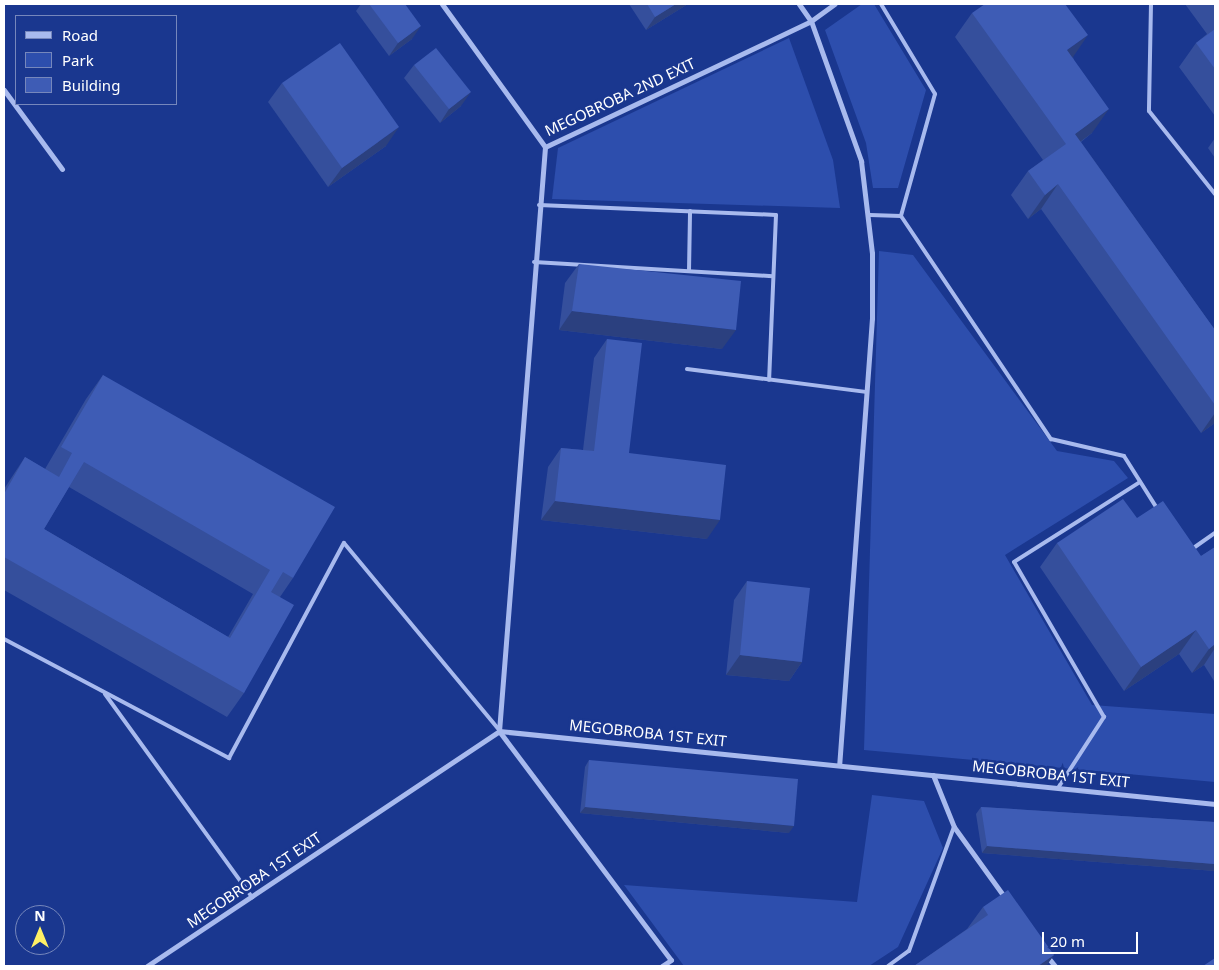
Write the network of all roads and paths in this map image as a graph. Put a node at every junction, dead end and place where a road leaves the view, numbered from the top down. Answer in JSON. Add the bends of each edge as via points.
{"nodes":[{"id":1,"x":442,"y":4,"type":"edge"},
{"id":2,"x":799,"y":4,"type":"edge"},
{"id":3,"x":834,"y":4,"type":"edge"},
{"id":4,"x":881,"y":4,"type":"edge"},
{"id":5,"x":1151,"y":4,"type":"edge"},
{"id":6,"x":811,"y":21,"type":"junction"},
{"id":7,"x":4,"y":90,"type":"edge"},
{"id":8,"x":15,"y":105,"type":"edge"},
{"id":9,"x":15,"y":105,"type":"edge"},
{"id":10,"x":545,"y":147,"type":"junction"},
{"id":11,"x":62,"y":169,"type":"dead end"},
{"id":12,"x":1215,"y":194,"type":"edge"},
{"id":13,"x":538,"y":205,"type":"junction"},
{"id":14,"x":690,"y":211,"type":"junction"},
{"id":15,"x":870,"y":215,"type":"junction"},
{"id":16,"x":900,"y":216,"type":"junction"},
{"id":17,"x":534,"y":262,"type":"junction"},
{"id":18,"x":689,"y":271,"type":"junction"},
{"id":19,"x":773,"y":276,"type":"junction"},
{"id":20,"x":687,"y":370,"type":"dead end"},
{"id":21,"x":769,"y":380,"type":"junction"},
{"id":22,"x":866,"y":392,"type":"junction"},
{"id":23,"x":1140,"y":482,"type":"junction"},
{"id":24,"x":1161,"y":514,"type":"edge"},
{"id":25,"x":1215,"y":533,"type":"edge"},
{"id":26,"x":1186,"y":553,"type":"edge"},
{"id":27,"x":4,"y":639,"type":"edge"},
{"id":28,"x":104,"y":692,"type":"junction"},
{"id":29,"x":499,"y":731,"type":"junction"},
{"id":30,"x":839,"y":765,"type":"junction"},
{"id":31,"x":933,"y":775,"type":"junction"},
{"id":32,"x":1058,"y":788,"type":"junction"},
{"id":33,"x":1215,"y":804,"type":"edge"},
{"id":34,"x":954,"y":827,"type":"junction"},
{"id":35,"x":252,"y":897,"type":"junction"},
{"id":36,"x":1010,"y":904,"type":"edge"},
{"id":37,"x":1044,"y":951,"type":"edge"},
{"id":38,"x":147,"y":966,"type":"edge"},
{"id":39,"x":662,"y":966,"type":"edge"},
{"id":40,"x":888,"y":966,"type":"edge"},
{"id":41,"x":1055,"y":966,"type":"edge"}],
"edges":[{"from":1,"to":10,"type":"street","name":"MEGOBROBA 2ND EXIT"},
{"from":2,"to":6,"type":"street"},
{"from":3,"to":6,"type":"street","name":"MEGOBROBA 2ND EXIT"},
{"from":4,"to":16,"type":"lane","via":[[935,94]]},
{"from":5,"to":12,"type":"lane","via":[[1149,111]]},
{"from":6,"to":10,"type":"street","name":"MEGOBROBA 2ND EXIT"},
{"from":6,"to":15,"type":"street","via":[[861,161]]},
{"from":7,"to":8,"type":"street"},
{"from":9,"to":11,"type":"street"},
{"from":10,"to":13,"type":"street"},
{"from":13,"to":14,"type":"lane"},
{"from":13,"to":17,"type":"street"},
{"from":14,"to":18,"type":"lane"},
{"from":14,"to":19,"type":"lane","via":[[776,214]]},
{"from":15,"to":16,"type":"lane"},
{"from":15,"to":22,"type":"street","via":[[872,318]]},
{"from":16,"to":23,"type":"lane","via":[[1051,439],[1124,456]]},
{"from":17,"to":18,"type":"lane"},
{"from":17,"to":29,"type":"street"},
{"from":18,"to":19,"type":"lane"},
{"from":19,"to":21,"type":"lane"},
{"from":20,"to":21,"type":"lane"},
{"from":21,"to":22,"type":"lane"},
{"from":22,"to":30,"type":"street"},
{"from":23,"to":24,"type":"lane"},
{"from":23,"to":32,"type":"lane","via":[[1014,562],[1104,717]]},
{"from":25,"to":26,"type":"lane"},
{"from":27,"to":28,"type":"lane"},
{"from":28,"to":29,"type":"lane","via":[[229,758],[344,543]]},
{"from":28,"to":35,"type":"lane"},
{"from":29,"to":30,"type":"street","name":"MEGOBROBA 1ST EXIT"},
{"from":29,"to":35,"type":"street","name":"MEGOBROBA 1ST EXIT"},
{"from":29,"to":39,"type":"street","via":[[671,960]]},
{"from":30,"to":31,"type":"street","name":"MEGOBROBA 1ST EXIT"},
{"from":31,"to":32,"type":"street","name":"MEGOBROBA 1ST EXIT"},
{"from":31,"to":34,"type":"street"},
{"from":32,"to":33,"type":"street","name":"MEGOBROBA 1ST EXIT"},
{"from":34,"to":36,"type":"street"},
{"from":34,"to":40,"type":"lane","via":[[909,951]]},
{"from":35,"to":38,"type":"street","name":"MEGOBROBA 1ST EXIT"},
{"from":37,"to":41,"type":"street"}]}
